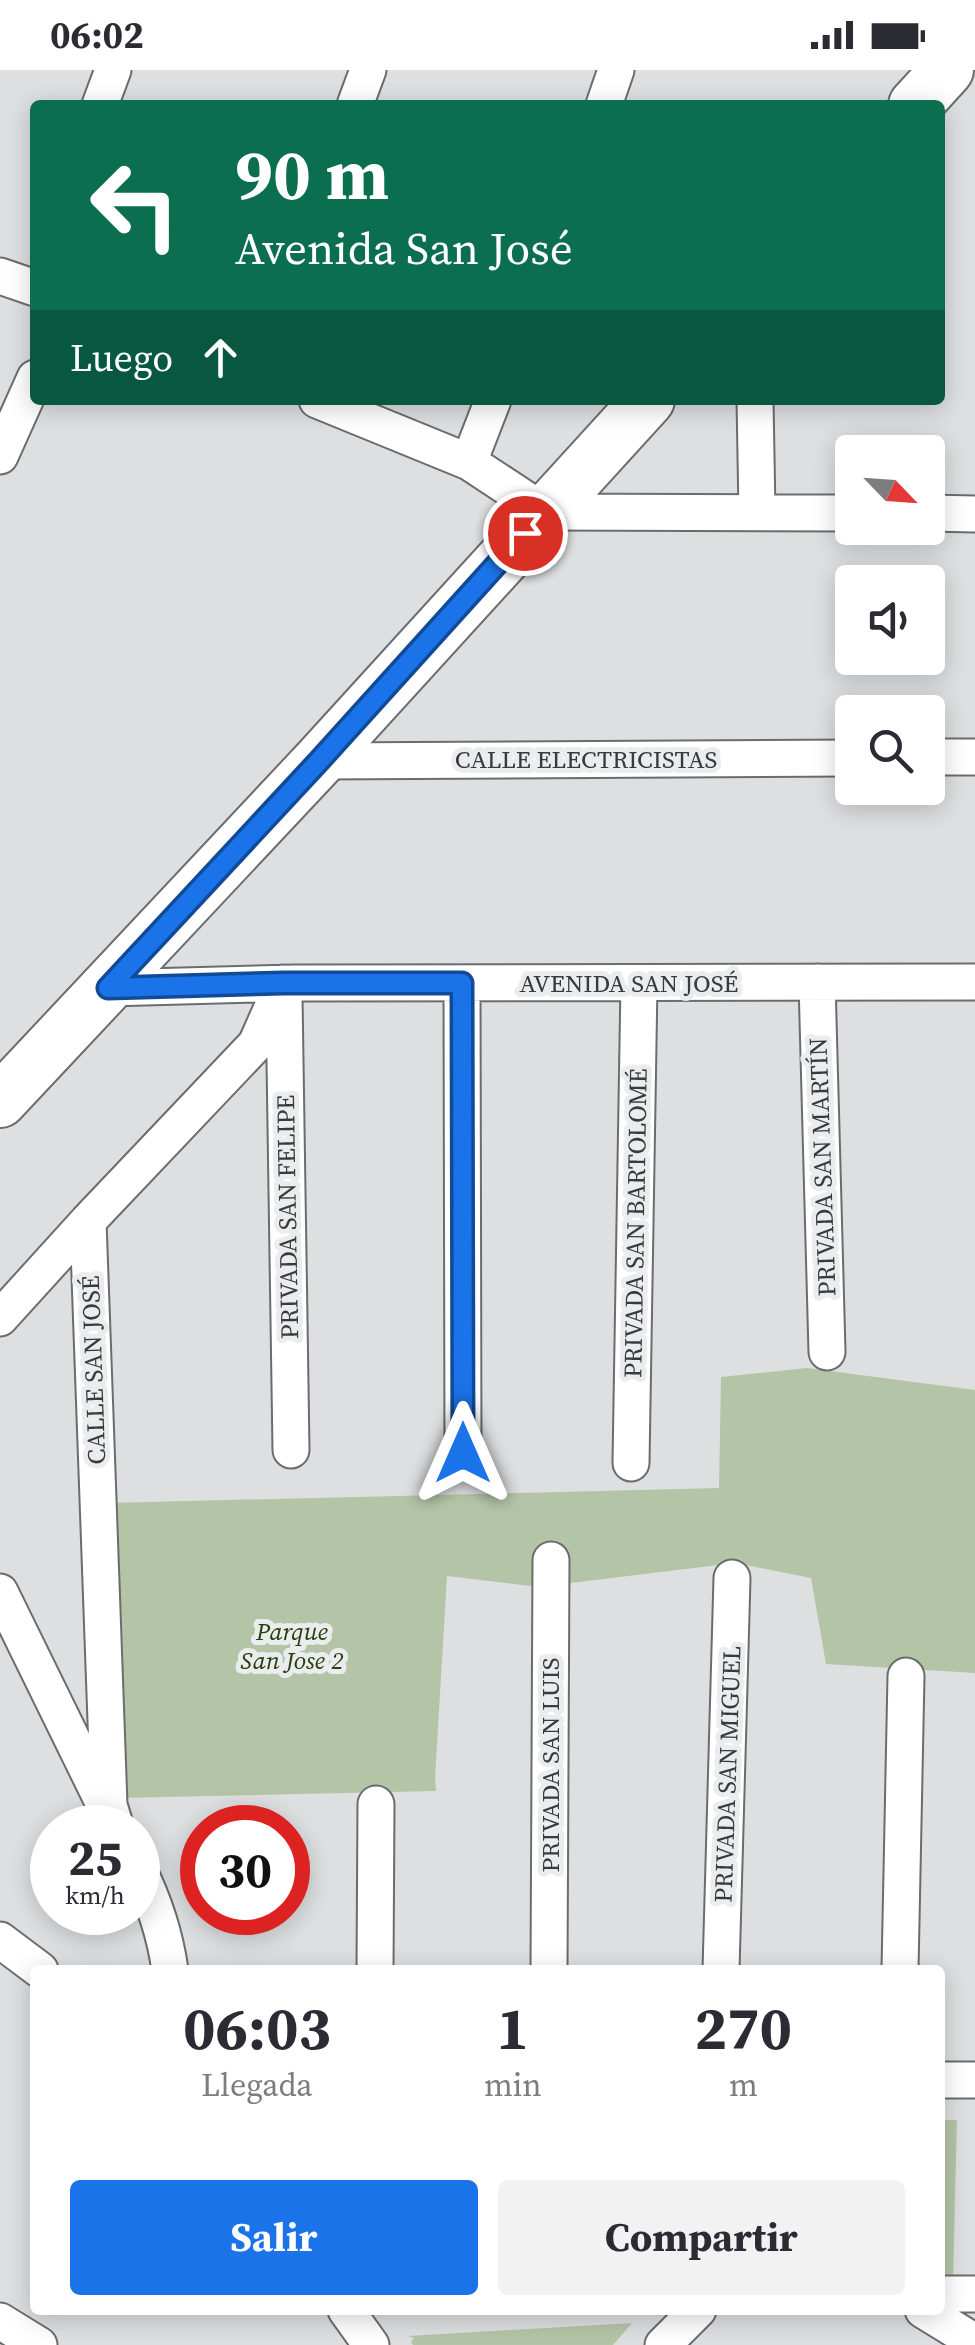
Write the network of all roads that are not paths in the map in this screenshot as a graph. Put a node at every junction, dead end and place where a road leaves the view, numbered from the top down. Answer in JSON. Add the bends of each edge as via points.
{"nodes":[{"id":1,"x":113,"y":70,"type":"edge"},
{"id":2,"x":368,"y":70,"type":"edge"},
{"id":3,"x":616,"y":70,"type":"edge"},
{"id":4,"x":947,"y":70,"type":"edge"},
{"id":5,"x":102,"y":100,"type":"edge"},
{"id":6,"x":357,"y":100,"type":"edge"},
{"id":7,"x":606,"y":100,"type":"edge"},
{"id":8,"x":920,"y":100,"type":"edge"},
{"id":9,"x":30,"y":389,"type":"edge"},
{"id":10,"x":329,"y":405,"type":"edge"},
{"id":11,"x":491,"y":405,"type":"edge"},
{"id":12,"x":643,"y":405,"type":"edge"},
{"id":13,"x":754,"y":405,"type":"edge"},
{"id":14,"x":0,"y":456,"type":"edge"},
{"id":15,"x":469,"y":462,"type":"junction"},
{"id":16,"x":545,"y":512,"type":"junction"},
{"id":17,"x":758,"y":512,"type":"junction"},
{"id":18,"x":835,"y":513,"type":"edge"},
{"id":19,"x":945,"y":514,"type":"edge"},
{"id":20,"x":975,"y":514,"type":"edge"},
{"id":21,"x":945,"y":757,"type":"edge"},
{"id":22,"x":975,"y":757,"type":"edge"},
{"id":23,"x":835,"y":758,"type":"edge"},
{"id":24,"x":319,"y":761,"type":"junction"},
{"id":25,"x":640,"y":982,"type":"junction"},
{"id":26,"x":817,"y":982,"type":"junction"},
{"id":27,"x":975,"y":982,"type":"edge"},
{"id":28,"x":284,"y":983,"type":"junction"},
{"id":29,"x":462,"y":983,"type":"junction"},
{"id":30,"x":108,"y":988,"type":"junction"},
{"id":31,"x":0,"y":1101,"type":"edge"},
{"id":32,"x":88,"y":1222,"type":"junction"},
{"id":33,"x":0,"y":1318,"type":"edge"},
{"id":34,"x":827,"y":1352,"type":"dead end"},
{"id":35,"x":291,"y":1450,"type":"dead end"},
{"id":36,"x":463,"y":1453,"type":"dead end"},
{"id":37,"x":631,"y":1463,"type":"dead end"},
{"id":38,"x":551,"y":1560,"type":"dead end"},
{"id":39,"x":732,"y":1578,"type":"dead end"},
{"id":40,"x":0,"y":1592,"type":"edge"},
{"id":41,"x":906,"y":1676,"type":"dead end"},
{"id":42,"x":376,"y":1804,"type":"dead end"},
{"id":43,"x":105,"y":1805,"type":"edge"},
{"id":44,"x":108,"y":1805,"type":"edge"},
{"id":45,"x":160,"y":1924,"type":"edge"},
{"id":46,"x":0,"y":1940,"type":"edge"},
{"id":47,"x":33,"y":1965,"type":"edge"},
{"id":48,"x":169,"y":1965,"type":"edge"},
{"id":49,"x":375,"y":1965,"type":"edge"},
{"id":50,"x":549,"y":1965,"type":"edge"},
{"id":51,"x":721,"y":1965,"type":"edge"},
{"id":52,"x":900,"y":1965,"type":"edge"},
{"id":53,"x":945,"y":2080,"type":"edge"},
{"id":54,"x":975,"y":2080,"type":"edge"},
{"id":55,"x":945,"y":2294,"type":"edge"},
{"id":56,"x":975,"y":2294,"type":"edge"},
{"id":57,"x":693,"y":2315,"type":"edge"},
{"id":58,"x":931,"y":2315,"type":"edge"},
{"id":59,"x":0,"y":2321,"type":"edge"},
{"id":60,"x":975,"y":2342,"type":"edge"},
{"id":61,"x":39,"y":2345,"type":"edge"},
{"id":62,"x":663,"y":2345,"type":"edge"}],
"edges":[{"from":1,"to":5,"type":"street"},
{"from":2,"to":6,"type":"street"},
{"from":3,"to":7,"type":"street"},
{"from":4,"to":8,"type":"street"},
{"from":9,"to":14,"type":"street"},
{"from":10,"to":15,"type":"street"},
{"from":11,"to":15,"type":"street"},
{"from":12,"to":16,"type":"street"},
{"from":13,"to":17,"type":"street"},
{"from":15,"to":16,"type":"street"},
{"from":16,"to":17,"type":"street"},
{"from":16,"to":24,"type":"street"},
{"from":17,"to":18,"type":"street"},
{"from":19,"to":20,"type":"street"},
{"from":21,"to":22,"type":"street"},
{"from":23,"to":24,"type":"street","name":"CALLE ELECTRICISTAS"},
{"from":24,"to":30,"type":"street"},
{"from":25,"to":26,"type":"street","name":"AVENIDA SAN JOSÉ"},
{"from":25,"to":29,"type":"street","name":"AVENIDA SAN JOSÉ"},
{"from":25,"to":37,"type":"street","name":"PRIVADA SAN BARTOLOMÉ"},
{"from":26,"to":27,"type":"street","name":"AVENIDA SAN JOSÉ"},
{"from":26,"to":34,"type":"street","name":"PRIVADA SAN MARTÍN"},
{"from":28,"to":29,"type":"street","name":"AVENIDA SAN JOSÉ"},
{"from":28,"to":30,"type":"street","name":"AVENIDA SAN JOSÉ"},
{"from":28,"to":32,"type":"street","via":[[256,1044]]},
{"from":28,"to":35,"type":"street","name":"PRIVADA SAN FELIPE"},
{"from":29,"to":36,"type":"street"},
{"from":30,"to":31,"type":"street"},
{"from":32,"to":33,"type":"street"},
{"from":32,"to":44,"type":"street","name":"CALLE SAN JOSÉ"},
{"from":38,"to":50,"type":"street","name":"PRIVADA SAN LUIS"},
{"from":39,"to":51,"type":"street","name":"PRIVADA SAN MIGUEL"},
{"from":40,"to":43,"type":"street"},
{"from":41,"to":52,"type":"street"},
{"from":42,"to":49,"type":"street"},
{"from":45,"to":48,"type":"street"},
{"from":46,"to":47,"type":"street"},
{"from":53,"to":54,"type":"street"},
{"from":55,"to":56,"type":"street"},
{"from":57,"to":62,"type":"street"},
{"from":58,"to":60,"type":"street"},
{"from":59,"to":61,"type":"street"}]}
